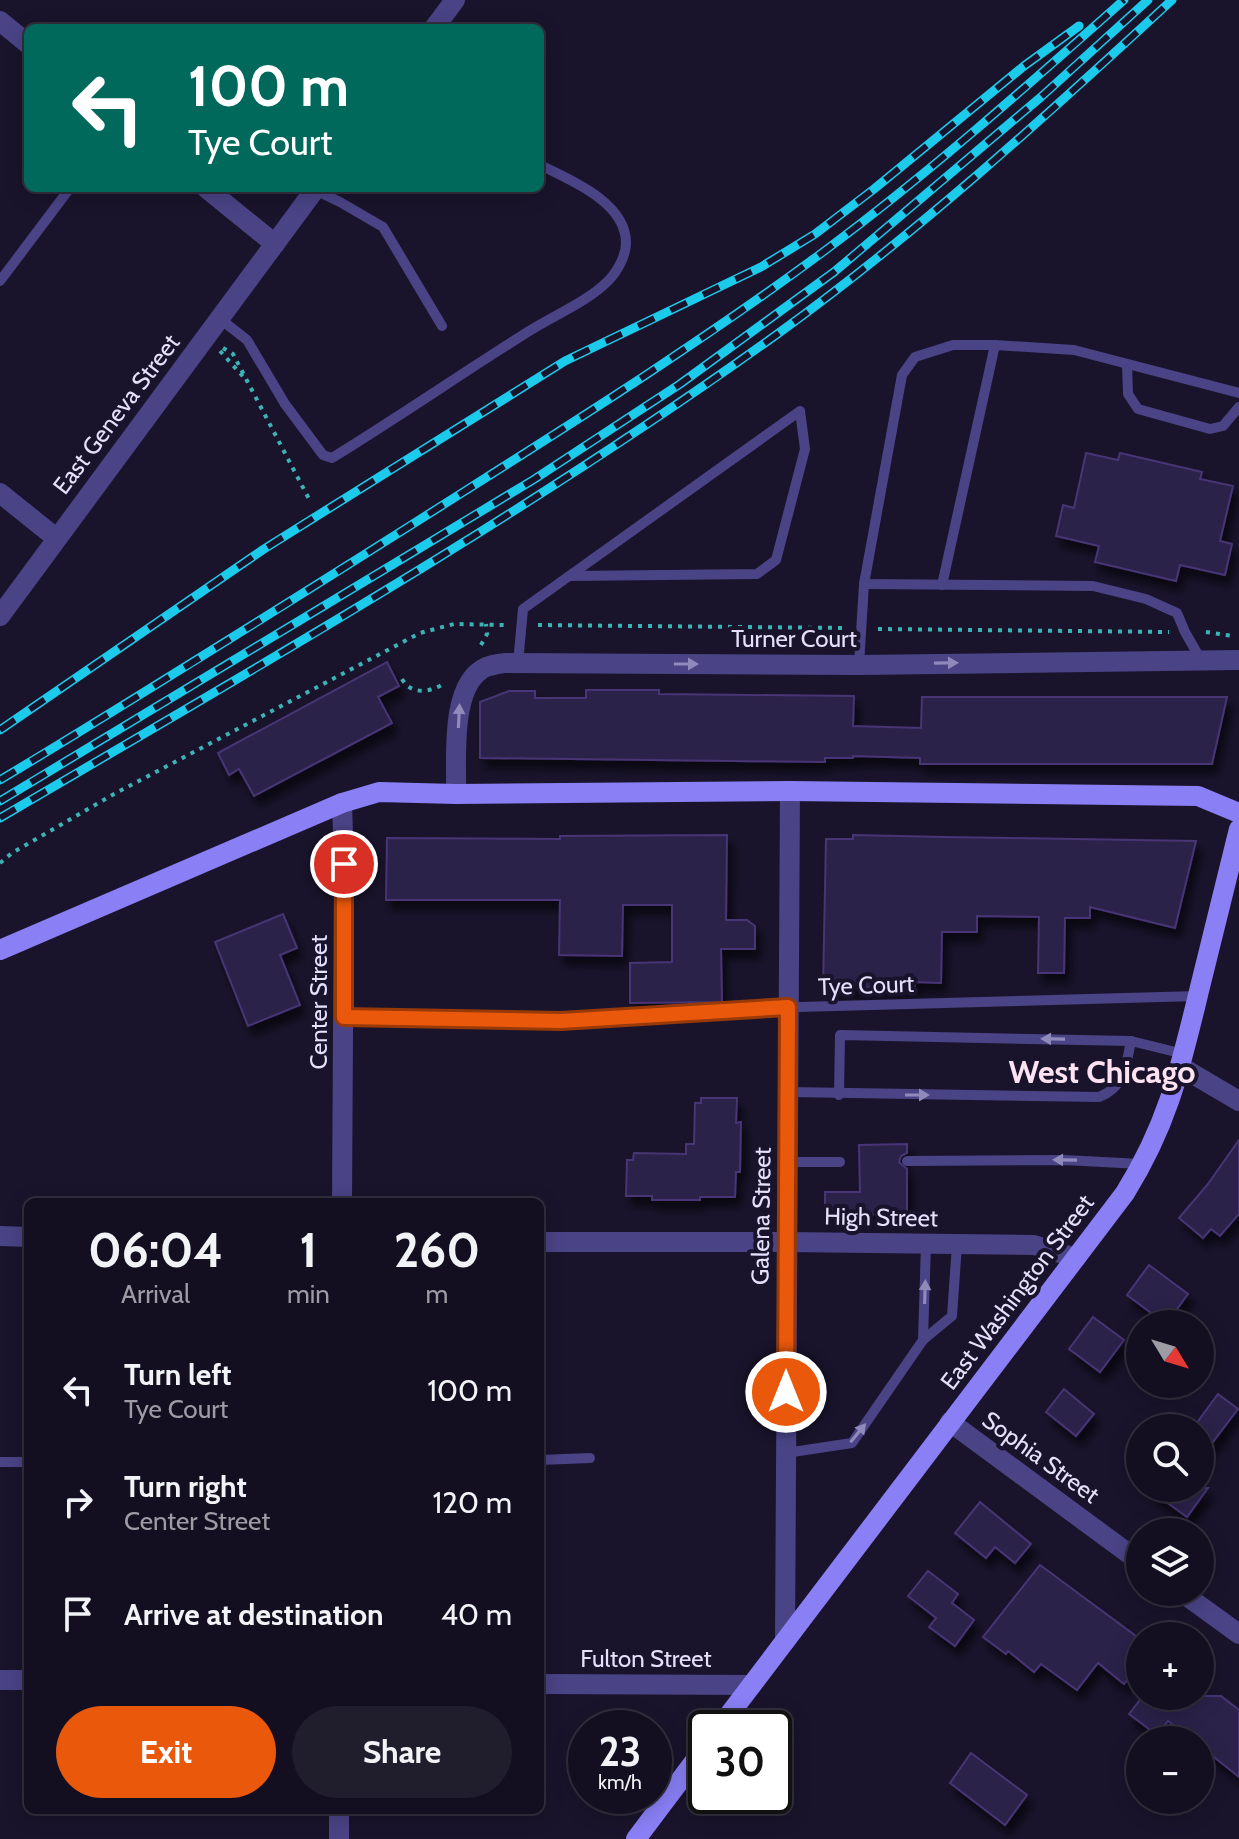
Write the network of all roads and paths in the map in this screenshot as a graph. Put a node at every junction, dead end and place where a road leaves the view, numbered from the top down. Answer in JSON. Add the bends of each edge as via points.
{"nodes":[{"id":1,"x":455,"y":0,"type":"edge"},
{"id":2,"x":0,"y":21,"type":"edge"},
{"id":3,"x":437,"y":24,"type":"edge"},
{"id":4,"x":24,"y":41,"type":"edge"},
{"id":5,"x":544,"y":167,"type":"edge"},
{"id":6,"x":67,"y":192,"type":"edge"},
{"id":7,"x":211,"y":192,"type":"edge"},
{"id":8,"x":313,"y":192,"type":"edge"},
{"id":9,"x":320,"y":192,"type":"edge"},
{"id":10,"x":275,"y":244,"type":"junction"},
{"id":11,"x":0,"y":258,"type":"edge"},
{"id":12,"x":10,"y":267,"type":"junction"},
{"id":13,"x":0,"y":281,"type":"edge"},
{"id":14,"x":219,"y":318,"type":"junction"},
{"id":15,"x":442,"y":326,"type":"dead end"},
{"id":16,"x":206,"y":336,"type":"junction"},
{"id":17,"x":995,"y":345,"type":"junction"},
{"id":18,"x":1127,"y":364,"type":"junction"},
{"id":19,"x":1239,"y":393,"type":"edge"},
{"id":20,"x":1239,"y":407,"type":"edge"},
{"id":21,"x":0,"y":493,"type":"edge"},
{"id":22,"x":309,"y":499,"type":"dead end"},
{"id":23,"x":56,"y":538,"type":"junction"},
{"id":24,"x":570,"y":576,"type":"junction"},
{"id":25,"x":864,"y":584,"type":"junction"},
{"id":26,"x":942,"y":585,"type":"junction"},
{"id":27,"x":0,"y":616,"type":"edge"},
{"id":28,"x":1201,"y":660,"type":"junction"},
{"id":29,"x":1239,"y":660,"type":"edge"},
{"id":30,"x":518,"y":663,"type":"junction"},
{"id":31,"x":859,"y":665,"type":"junction"},
{"id":32,"x":790,"y":791,"type":"junction"},
{"id":33,"x":456,"y":794,"type":"junction"},
{"id":34,"x":342,"y":803,"type":"junction"},
{"id":35,"x":1239,"y":813,"type":"edge"},
{"id":36,"x":1239,"y":829,"type":"edge"},
{"id":37,"x":0,"y":950,"type":"edge"},
{"id":38,"x":1198,"y":996,"type":"junction"},
{"id":39,"x":788,"y":1007,"type":"junction"},
{"id":40,"x":344,"y":1017,"type":"junction"},
{"id":41,"x":1131,"y":1041,"type":"junction"},
{"id":42,"x":1183,"y":1061,"type":"junction"},
{"id":43,"x":789,"y":1092,"type":"junction"},
{"id":44,"x":839,"y":1095,"type":"junction"},
{"id":45,"x":1239,"y":1101,"type":"edge"},
{"id":46,"x":907,"y":1161,"type":"dead end"},
{"id":47,"x":787,"y":1162,"type":"junction"},
{"id":48,"x":840,"y":1162,"type":"dead end"},
{"id":49,"x":1143,"y":1164,"type":"junction"},
{"id":50,"x":342,"y":1198,"type":"edge"},
{"id":51,"x":0,"y":1236,"type":"edge"},
{"id":52,"x":24,"y":1237,"type":"edge"},
{"id":53,"x":544,"y":1242,"type":"edge"},
{"id":54,"x":786,"y":1242,"type":"junction"},
{"id":55,"x":926,"y":1244,"type":"junction"},
{"id":56,"x":957,"y":1244,"type":"junction"},
{"id":57,"x":1076,"y":1258,"type":"junction"},
{"id":58,"x":923,"y":1340,"type":"junction"},
{"id":59,"x":950,"y":1422,"type":"junction"},
{"id":60,"x":786,"y":1453,"type":"junction"},
{"id":61,"x":590,"y":1458,"type":"dead end"},
{"id":62,"x":544,"y":1460,"type":"edge"},
{"id":63,"x":0,"y":1462,"type":"edge"},
{"id":64,"x":24,"y":1462,"type":"edge"},
{"id":65,"x":1126,"y":1552,"type":"edge"},
{"id":66,"x":1200,"y":1606,"type":"edge"},
{"id":67,"x":1239,"y":1634,"type":"edge"},
{"id":68,"x":785,"y":1641,"type":"junction"},
{"id":69,"x":0,"y":1680,"type":"edge"},
{"id":70,"x":24,"y":1680,"type":"edge"},
{"id":71,"x":544,"y":1684,"type":"edge"},
{"id":72,"x":752,"y":1685,"type":"junction"},
{"id":73,"x":733,"y":1710,"type":"edge"},
{"id":74,"x":688,"y":1770,"type":"edge"},
{"id":75,"x":339,"y":1814,"type":"edge"},
{"id":76,"x":339,"y":1839,"type":"edge"},
{"id":77,"x":636,"y":1839,"type":"edge"}],
"edges":[{"from":1,"to":3,"type":"street"},
{"from":2,"to":4,"type":"street"},
{"from":5,"to":14,"type":"lane","via":[[582,186],[622,224],[626,243],[610,278],[332,458],[323,455],[285,404],[247,340]]},
{"from":6,"to":12,"type":"lane"},
{"from":7,"to":10,"type":"street"},
{"from":8,"to":10,"type":"street","name":"East Geneva Street"},
{"from":9,"to":15,"type":"lane","via":[[383,227]]},
{"from":10,"to":14,"type":"street","name":"East Geneva Street"},
{"from":11,"to":12,"type":"lane"},
{"from":12,"to":13,"type":"lane"},
{"from":14,"to":16,"type":"street","name":"East Geneva Street"},
{"from":16,"to":22,"type":"path","via":[[248,382]]},
{"from":16,"to":23,"type":"street","name":"East Geneva Street"},
{"from":17,"to":18,"type":"lane","via":[[1074,350]]},
{"from":17,"to":25,"type":"lane","via":[[953,345],[915,357],[902,375]]},
{"from":17,"to":26,"type":"lane"},
{"from":18,"to":19,"type":"lane"},
{"from":18,"to":20,"type":"lane","via":[[1128,394],[1138,409],[1210,429],[1223,426]]},
{"from":21,"to":23,"type":"street"},
{"from":23,"to":27,"type":"street","name":"East Geneva Street"},
{"from":24,"to":24,"type":"lane","via":[[659,512],[800,411],[805,449],[776,560],[757,574]]},
{"from":24,"to":30,"type":"lane","via":[[523,609]]},
{"from":25,"to":26,"type":"lane"},
{"from":25,"to":31,"type":"lane"},
{"from":26,"to":28,"type":"lane","via":[[1093,586],[1146,599],[1177,613]]},
{"from":28,"to":29,"type":"street","name":"Turner Court"},
{"from":31,"to":28,"type":"street","name":"Turner Court","one_way":true},
{"from":30,"to":31,"type":"street","name":"Turner Court","one_way":true},
{"from":33,"to":30,"type":"street","name":"Turner Court","one_way":true,"via":[[464,691],[484,668]]},
{"from":32,"to":33,"type":"street"},
{"from":32,"to":35,"type":"street","via":[[1198,796]]},
{"from":32,"to":39,"type":"street","name":"Galena Street"},
{"from":33,"to":34,"type":"street","via":[[379,792]]},
{"from":34,"to":37,"type":"street"},
{"from":34,"to":40,"type":"street","name":"Center Street"},
{"from":36,"to":38,"type":"street","name":"East Washington Street"},
{"from":38,"to":39,"type":"lane","name":"Tye Court"},
{"from":38,"to":42,"type":"street","name":"East Washington Street"},
{"from":39,"to":40,"type":"lane","name":"Tye Court","via":[[561,1021]]},
{"from":39,"to":43,"type":"street","name":"Galena Street"},
{"from":40,"to":50,"type":"street","name":"Center Street"},
{"from":41,"to":42,"type":"lane"},
{"from":44,"to":41,"type":"lane","one_way":true,"via":[[1099,1097],[1122,1080]]},
{"from":41,"to":44,"type":"lane","one_way":true,"via":[[840,1035]]},
{"from":42,"to":45,"type":"street"},
{"from":42,"to":49,"type":"street","name":"East Washington Street","via":[[1166,1116]]},
{"from":43,"to":44,"type":"lane"},
{"from":43,"to":47,"type":"street","name":"Galena Street"},
{"from":49,"to":46,"type":"lane","one_way":true},
{"from":47,"to":48,"type":"lane"},
{"from":47,"to":54,"type":"street","name":"Galena Street"},
{"from":49,"to":57,"type":"street","name":"East Washington Street"},
{"from":51,"to":52,"type":"street"},
{"from":53,"to":54,"type":"street","name":"High Street"},
{"from":54,"to":55,"type":"street","name":"High Street"},
{"from":54,"to":60,"type":"street","name":"Galena Street"},
{"from":55,"to":56,"type":"street","name":"High Street"},
{"from":58,"to":55,"type":"lane","one_way":true},
{"from":56,"to":57,"type":"street","name":"High Street","via":[[1034,1245]]},
{"from":56,"to":58,"type":"lane","via":[[952,1316]]},
{"from":57,"to":59,"type":"street","name":"East Washington Street"},
{"from":60,"to":58,"type":"lane","one_way":true,"via":[[852,1443]]},
{"from":59,"to":65,"type":"street","name":"Sophia Street"},
{"from":59,"to":68,"type":"street","name":"East Washington Street"},
{"from":60,"to":68,"type":"street","name":"Galena Street"},
{"from":61,"to":62,"type":"lane"},
{"from":63,"to":64,"type":"lane"},
{"from":66,"to":67,"type":"street"},
{"from":68,"to":72,"type":"street","name":"East Washington Street"},
{"from":69,"to":70,"type":"street"},
{"from":71,"to":72,"type":"street","name":"Fulton Street"},
{"from":72,"to":73,"type":"street","name":"East Washington Street"},
{"from":74,"to":77,"type":"street"},
{"from":75,"to":76,"type":"street"}]}
